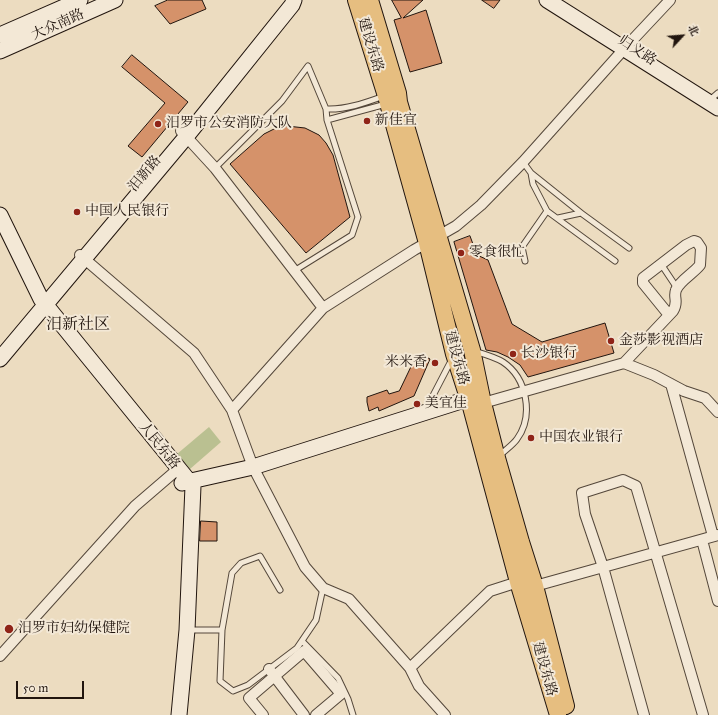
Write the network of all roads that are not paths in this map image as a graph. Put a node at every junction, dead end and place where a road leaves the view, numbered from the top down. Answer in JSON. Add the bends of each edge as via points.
{"nodes":[{"id":1,"x":80,"y":0,"type":"edge"},
{"id":2,"x":115,"y":0,"type":"edge"},
{"id":3,"x":290,"y":0,"type":"edge"},
{"id":4,"x":294,"y":0,"type":"edge"},
{"id":5,"x":356,"y":0,"type":"edge"},
{"id":6,"x":370,"y":0,"type":"edge"},
{"id":7,"x":547,"y":0,"type":"edge"},
{"id":8,"x":556,"y":0,"type":"edge"},
{"id":9,"x":670,"y":0,"type":"edge"},
{"id":10,"x":0,"y":35,"type":"edge"},
{"id":11,"x":626,"y":47,"type":"junction"},
{"id":12,"x":0,"y":51,"type":"edge"},
{"id":13,"x":393,"y":99,"type":"junction"},
{"id":14,"x":716,"y":101,"type":"edge"},
{"id":15,"x":326,"y":109,"type":"junction"},
{"id":16,"x":327,"y":120,"type":"junction"},
{"id":17,"x":183,"y":134,"type":"junction"},
{"id":18,"x":523,"y":162,"type":"junction"},
{"id":19,"x":215,"y":168,"type":"junction"},
{"id":20,"x":531,"y":173,"type":"junction"},
{"id":21,"x":547,"y":211,"type":"junction"},
{"id":22,"x":581,"y":213,"type":"junction"},
{"id":23,"x":0,"y":215,"type":"edge"},
{"id":24,"x":558,"y":218,"type":"junction"},
{"id":25,"x":0,"y":233,"type":"edge"},
{"id":26,"x":433,"y":240,"type":"junction"},
{"id":27,"x":629,"y":248,"type":"dead end"},
{"id":28,"x":81,"y":256,"type":"junction"},
{"id":29,"x":615,"y":260,"type":"dead end"},
{"id":30,"x":524,"y":261,"type":"dead end"},
{"id":31,"x":661,"y":264,"type":"junction"},
{"id":32,"x":294,"y":272,"type":"junction"},
{"id":33,"x":677,"y":288,"type":"junction"},
{"id":34,"x":40,"y":306,"type":"junction"},
{"id":35,"x":323,"y":308,"type":"junction"},
{"id":36,"x":669,"y":315,"type":"junction"},
{"id":37,"x":0,"y":348,"type":"edge"},
{"id":38,"x":472,"y":350,"type":"junction"},
{"id":39,"x":454,"y":354,"type":"junction"},
{"id":40,"x":0,"y":359,"type":"edge"},
{"id":41,"x":624,"y":362,"type":"junction"},
{"id":42,"x":671,"y":384,"type":"junction"},
{"id":43,"x":525,"y":391,"type":"junction"},
{"id":44,"x":476,"y":401,"type":"junction"},
{"id":45,"x":232,"y":410,"type":"junction"},
{"id":46,"x":718,"y":412,"type":"edge"},
{"id":47,"x":422,"y":417,"type":"junction"},
{"id":48,"x":497,"y":458,"type":"junction"},
{"id":49,"x":254,"y":468,"type":"junction"},
{"id":50,"x":183,"y":480,"type":"junction"},
{"id":51,"x":715,"y":536,"type":"edge"},
{"id":52,"x":702,"y":540,"type":"junction"},
{"id":53,"x":656,"y":553,"type":"junction"},
{"id":54,"x":603,"y":567,"type":"junction"},
{"id":55,"x":518,"y":582,"type":"junction"},
{"id":56,"x":535,"y":586,"type":"junction"},
{"id":57,"x":323,"y":588,"type":"junction"},
{"id":58,"x":280,"y":590,"type":"dead end"},
{"id":59,"x":718,"y":601,"type":"edge"},
{"id":60,"x":187,"y":630,"type":"junction"},
{"id":61,"x":222,"y":630,"type":"junction"},
{"id":62,"x":302,"y":641,"type":"junction"},
{"id":63,"x":0,"y":656,"type":"edge"},
{"id":64,"x":410,"y":668,"type":"junction"},
{"id":65,"x":272,"y":673,"type":"junction"},
{"id":66,"x":173,"y":715,"type":"edge"},
{"id":67,"x":179,"y":715,"type":"edge"},
{"id":68,"x":263,"y":715,"type":"edge"},
{"id":69,"x":304,"y":715,"type":"edge"},
{"id":70,"x":315,"y":715,"type":"edge"},
{"id":71,"x":353,"y":715,"type":"edge"},
{"id":72,"x":445,"y":715,"type":"edge"},
{"id":73,"x":558,"y":715,"type":"edge"},
{"id":74,"x":568,"y":715,"type":"edge"},
{"id":75,"x":644,"y":715,"type":"edge"},
{"id":76,"x":703,"y":715,"type":"edge"}],
"edges":[{"from":1,"to":10,"type":"street","name":"大众南路"},
{"from":2,"to":12,"type":"street","name":"大众南路"},
{"from":3,"to":17,"type":"street","name":"汨新路"},
{"from":4,"to":17,"type":"street"},
{"from":5,"to":13,"type":"main road","name":"建设东路"},
{"from":6,"to":13,"type":"main road","name":"建设东路"},
{"from":7,"to":11,"type":"street"},
{"from":8,"to":11,"type":"street","name":"归义路"},
{"from":9,"to":11,"type":"street"},
{"from":11,"to":14,"type":"street","name":"归义路"},
{"from":11,"to":18,"type":"street"},
{"from":13,"to":15,"type":"lane","via":[[370,101],[335,110]]},
{"from":13,"to":16,"type":"lane"},
{"from":13,"to":26,"type":"main road","name":"建设东路"},
{"from":15,"to":16,"type":"lane"},
{"from":15,"to":19,"type":"lane","via":[[308,66],[282,101]]},
{"from":16,"to":32,"type":"lane","via":[[358,217],[352,235]]},
{"from":17,"to":19,"type":"street"},
{"from":17,"to":28,"type":"street","name":"汨新路"},
{"from":18,"to":20,"type":"lane"},
{"from":18,"to":26,"type":"street","via":[[481,205],[456,226]]},
{"from":19,"to":32,"type":"street"},
{"from":20,"to":21,"type":"lane","via":[[533,184]]},
{"from":20,"to":22,"type":"lane"},
{"from":21,"to":24,"type":"lane"},
{"from":21,"to":30,"type":"lane","via":[[522,247]]},
{"from":22,"to":24,"type":"lane"},
{"from":22,"to":27,"type":"lane"},
{"from":23,"to":34,"type":"street","name":"人民东路"},
{"from":24,"to":29,"type":"lane"},
{"from":25,"to":34,"type":"street","name":"人民东路"},
{"from":26,"to":35,"type":"street"},
{"from":26,"to":38,"type":"main road","name":"建设东路"},
{"from":26,"to":39,"type":"main road","name":"建设东路"},
{"from":28,"to":34,"type":"street","name":"汨新路"},
{"from":28,"to":45,"type":"street","via":[[194,353]]},
{"from":31,"to":33,"type":"lane"},
{"from":31,"to":33,"type":"street","via":[[690,242],[694,241],[699,245],[700,265]]},
{"from":31,"to":36,"type":"street","via":[[643,278],[643,283]]},
{"from":32,"to":35,"type":"street"},
{"from":33,"to":36,"type":"street","via":[[676,306]]},
{"from":34,"to":37,"type":"street","name":"汨新路"},
{"from":34,"to":40,"type":"street"},
{"from":34,"to":50,"type":"street","name":"人民东路"},
{"from":35,"to":45,"type":"street"},
{"from":36,"to":41,"type":"street"},
{"from":38,"to":43,"type":"lane","via":[[503,362],[514,372]]},
{"from":38,"to":44,"type":"main road","name":"建设东路"},
{"from":39,"to":44,"type":"main road","name":"建设东路"},
{"from":39,"to":47,"type":"lane"},
{"from":41,"to":42,"type":"street"},
{"from":41,"to":43,"type":"street"},
{"from":42,"to":46,"type":"street","via":[[705,398]]},
{"from":42,"to":51,"type":"street"},
{"from":43,"to":44,"type":"street"},
{"from":43,"to":48,"type":"lane","via":[[525,424],[517,439]]},
{"from":44,"to":47,"type":"street"},
{"from":44,"to":48,"type":"main road","name":"建设东路"},
{"from":44,"to":55,"type":"main road","name":"建设东路"},
{"from":45,"to":49,"type":"street"},
{"from":47,"to":49,"type":"street"},
{"from":48,"to":56,"type":"main road","name":"建设东路"},
{"from":49,"to":50,"type":"street"},
{"from":49,"to":57,"type":"street","via":[[305,567]]},
{"from":50,"to":60,"type":"street"},
{"from":50,"to":63,"type":"street","via":[[135,506]]},
{"from":50,"to":66,"type":"street","via":[[180,630]]},
{"from":51,"to":52,"type":"street"},
{"from":52,"to":53,"type":"street"},
{"from":52,"to":59,"type":"street"},
{"from":53,"to":54,"type":"street"},
{"from":53,"to":54,"type":"street","via":[[636,486],[623,480],[582,493],[585,514]]},
{"from":53,"to":76,"type":"street"},
{"from":54,"to":56,"type":"street"},
{"from":54,"to":75,"type":"street"},
{"from":55,"to":64,"type":"street","via":[[490,591]]},
{"from":55,"to":73,"type":"main road","name":"建设东路"},
{"from":56,"to":74,"type":"main road","name":"建设东路"},
{"from":57,"to":62,"type":"lane","via":[[316,620]]},
{"from":57,"to":64,"type":"street","via":[[349,599]]},
{"from":58,"to":61,"type":"lane","via":[[260,556],[241,563],[232,573]]},
{"from":60,"to":61,"type":"lane"},
{"from":60,"to":67,"type":"street"},
{"from":61,"to":65,"type":"lane","via":[[220,681],[233,691]]},
{"from":62,"to":65,"type":"lane"},
{"from":62,"to":71,"type":"lane","via":[[338,678]]},
{"from":64,"to":72,"type":"street","via":[[419,686]]},
{"from":65,"to":68,"type":"street","via":[[249,698]]},
{"from":65,"to":69,"type":"street"},
{"from":65,"to":70,"type":"street","via":[[304,651],[341,694]]},
{"from":69,"to":70,"type":"street","via":[[311,709]]}]}
